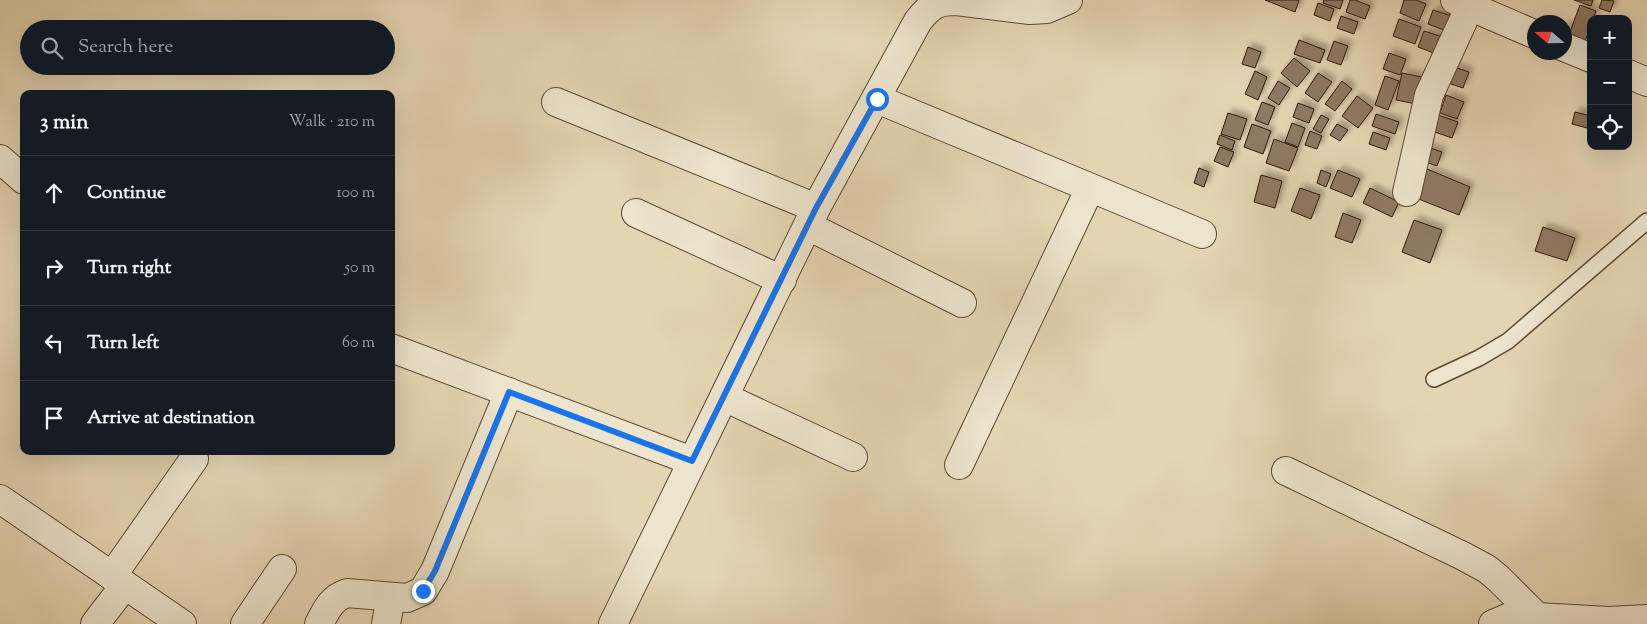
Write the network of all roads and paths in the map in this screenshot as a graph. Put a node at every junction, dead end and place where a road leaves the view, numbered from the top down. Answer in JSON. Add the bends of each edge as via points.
{"nodes":[{"id":1,"x":1068,"y":0,"type":"edge"},
{"id":2,"x":932,"y":3,"type":"edge"},
{"id":3,"x":1462,"y":3,"type":"edge"},
{"id":4,"x":1527,"y":31,"type":"edge"},
{"id":5,"x":1572,"y":50,"type":"edge"},
{"id":6,"x":1587,"y":56,"type":"edge"},
{"id":7,"x":1632,"y":76,"type":"edge"},
{"id":8,"x":1647,"y":82,"type":"edge"},
{"id":9,"x":877,"y":99,"type":"junction"},
{"id":10,"x":556,"y":102,"type":"dead end"},
{"id":11,"x":0,"y":159,"type":"edge"},
{"id":12,"x":20,"y":176,"type":"edge"},
{"id":13,"x":1090,"y":188,"type":"junction"},
{"id":14,"x":1407,"y":192,"type":"dead end"},
{"id":15,"x":636,"y":213,"type":"dead end"},
{"id":16,"x":812,"y":217,"type":"junction"},
{"id":17,"x":1647,"y":221,"type":"edge"},
{"id":18,"x":1202,"y":234,"type":"dead end"},
{"id":19,"x":782,"y":280,"type":"junction"},
{"id":20,"x":962,"y":303,"type":"dead end"},
{"id":21,"x":395,"y":349,"type":"edge"},
{"id":22,"x":1434,"y":379,"type":"dead end"},
{"id":23,"x":509,"y":392,"type":"junction"},
{"id":24,"x":724,"y":397,"type":"junction"},
{"id":25,"x":853,"y":457,"type":"dead end"},
{"id":26,"x":194,"y":459,"type":"dead end"},
{"id":27,"x":692,"y":461,"type":"junction"},
{"id":28,"x":959,"y":465,"type":"dead end"},
{"id":29,"x":1286,"y":471,"type":"dead end"},
{"id":30,"x":1,"y":503,"type":"edge"},
{"id":31,"x":282,"y":569,"type":"dead end"},
{"id":32,"x":119,"y":580,"type":"junction"},
{"id":33,"x":391,"y":597,"type":"junction"},
{"id":34,"x":1537,"y":617,"type":"junction"},
{"id":35,"x":1647,"y":619,"type":"edge"},
{"id":36,"x":95,"y":624,"type":"edge"},
{"id":37,"x":182,"y":624,"type":"edge"},
{"id":38,"x":245,"y":624,"type":"edge"},
{"id":39,"x":318,"y":624,"type":"edge"},
{"id":40,"x":386,"y":624,"type":"edge"},
{"id":41,"x":613,"y":624,"type":"edge"},
{"id":42,"x":1493,"y":624,"type":"edge"}],
"edges":[{"from":1,"to":2,"type":"street","via":[[1047,9],[1030,10],[956,1]]},
{"from":2,"to":9,"type":"street","via":[[918,21]]},
{"from":3,"to":4,"type":"street"},
{"from":3,"to":14,"type":"street","via":[[1429,95]]},
{"from":5,"to":6,"type":"street"},
{"from":7,"to":8,"type":"street"},
{"from":9,"to":13,"type":"street"},
{"from":9,"to":16,"type":"street"},
{"from":10,"to":16,"type":"street"},
{"from":11,"to":12,"type":"street"},
{"from":13,"to":18,"type":"street"},
{"from":13,"to":28,"type":"street"},
{"from":15,"to":19,"type":"street"},
{"from":16,"to":19,"type":"street"},
{"from":16,"to":20,"type":"street"},
{"from":17,"to":22,"type":"lane","via":[[1508,341]]},
{"from":19,"to":24,"type":"street"},
{"from":21,"to":23,"type":"street"},
{"from":23,"to":27,"type":"street"},
{"from":23,"to":33,"type":"street","via":[[430,582],[414,596]]},
{"from":24,"to":25,"type":"street"},
{"from":24,"to":27,"type":"street"},
{"from":26,"to":32,"type":"street"},
{"from":27,"to":41,"type":"street"},
{"from":29,"to":34,"type":"street","via":[[1487,569]]},
{"from":30,"to":32,"type":"street"},
{"from":31,"to":38,"type":"street"},
{"from":32,"to":36,"type":"street"},
{"from":32,"to":37,"type":"street"},
{"from":33,"to":39,"type":"street","via":[[340,595],[330,604]]},
{"from":33,"to":40,"type":"street"},
{"from":34,"to":35,"type":"street","via":[[1610,621]]},
{"from":34,"to":42,"type":"street","via":[[1507,618]]}]}
